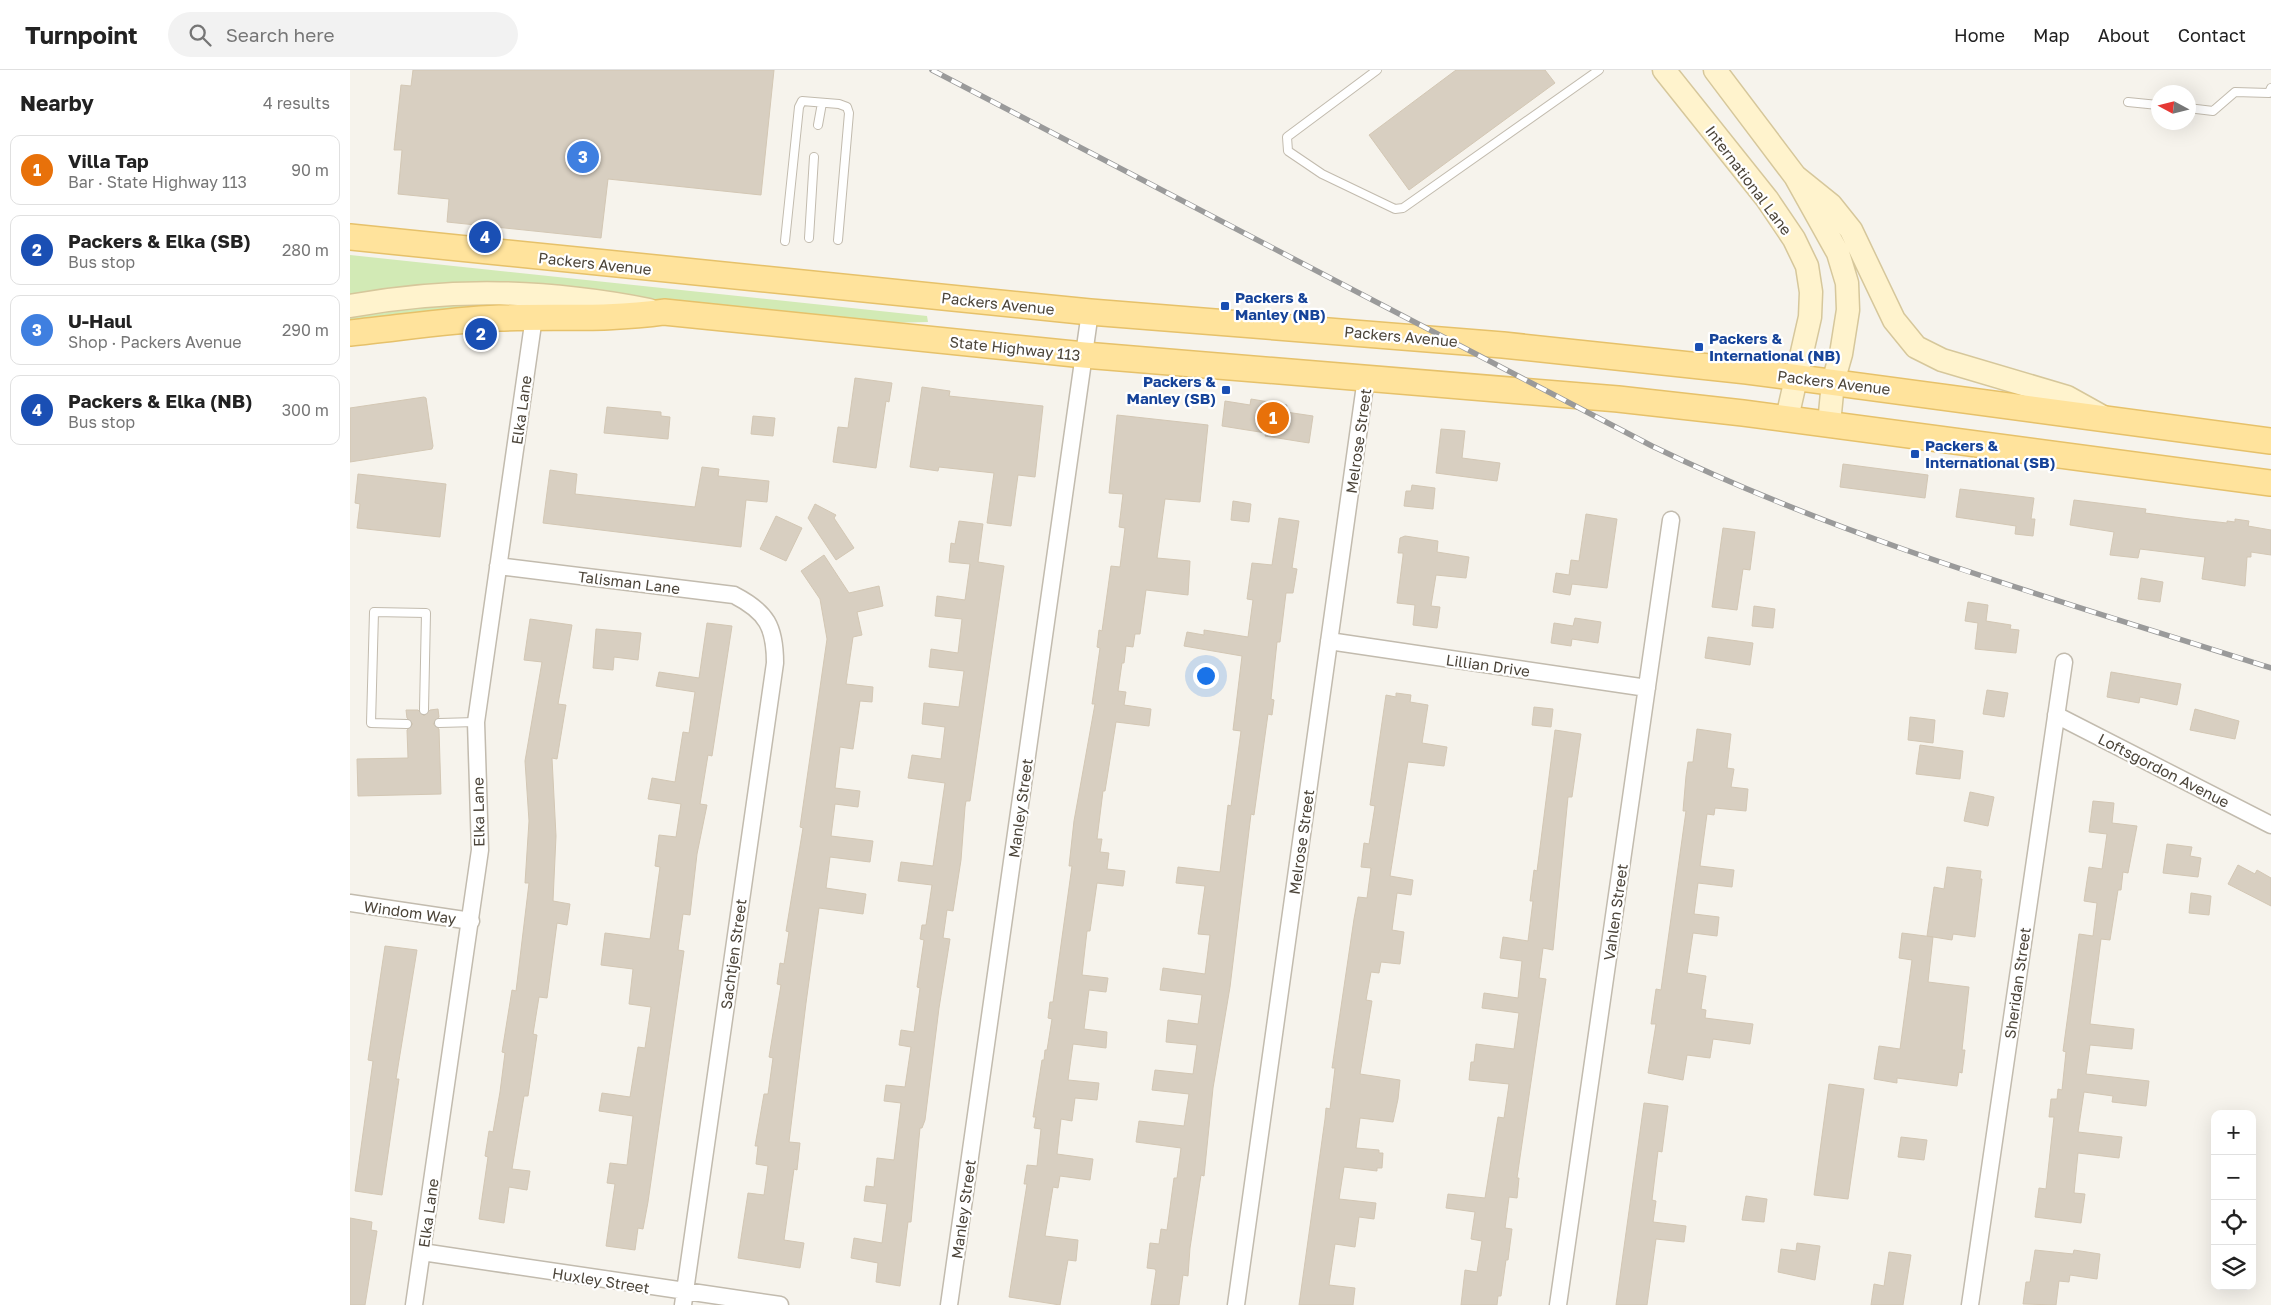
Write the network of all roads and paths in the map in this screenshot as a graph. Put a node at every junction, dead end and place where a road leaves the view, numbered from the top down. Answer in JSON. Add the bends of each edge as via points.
{"nodes":[{"id":1,"x":1377,"y":70,"type":"edge"},
{"id":2,"x":1599,"y":70,"type":"edge"},
{"id":3,"x":1664,"y":70,"type":"edge"},
{"id":4,"x":1715,"y":70,"type":"edge"},
{"id":5,"x":1587,"y":73,"type":"edge"},
{"id":6,"x":2271,"y":88,"type":"edge"},
{"id":7,"x":2128,"y":102,"type":"dead end"},
{"id":8,"x":822,"y":103,"type":"junction"},
{"id":9,"x":2151,"y":104,"type":"edge"},
{"id":10,"x":2196,"y":109,"type":"edge"},
{"id":11,"x":818,"y":125,"type":"dead end"},
{"id":12,"x":814,"y":157,"type":"dead end"},
{"id":13,"x":1795,"y":176,"type":"junction"},
{"id":14,"x":350,"y":237,"type":"edge"},
{"id":15,"x":809,"y":238,"type":"dead end"},
{"id":16,"x":838,"y":240,"type":"dead end"},
{"id":17,"x":785,"y":241,"type":"dead end"},
{"id":18,"x":350,"y":306,"type":"edge"},
{"id":19,"x":664,"y":312,"type":"junction"},
{"id":20,"x":1090,"y":312,"type":"junction"},
{"id":21,"x":534,"y":317,"type":"junction"},
{"id":22,"x":350,"y":333,"type":"edge"},
{"id":23,"x":1084,"y":355,"type":"junction"},
{"id":24,"x":1366,"y":378,"type":"junction"},
{"id":25,"x":1795,"y":378,"type":"junction"},
{"id":26,"x":1833,"y":382,"type":"junction"},
{"id":27,"x":1787,"y":418,"type":"junction"},
{"id":28,"x":2106,"y":418,"type":"junction"},
{"id":29,"x":1829,"y":424,"type":"junction"},
{"id":30,"x":2271,"y":440,"type":"edge"},
{"id":31,"x":2271,"y":483,"type":"edge"},
{"id":32,"x":1671,"y":520,"type":"dead end"},
{"id":33,"x":498,"y":566,"type":"junction"},
{"id":34,"x":756,"y":609,"type":"joint"},
{"id":35,"x":1329,"y":641,"type":"junction"},
{"id":36,"x":2064,"y":662,"type":"dead end"},
{"id":37,"x":1647,"y":688,"type":"junction"},
{"id":38,"x":424,"y":710,"type":"dead end"},
{"id":39,"x":2056,"y":715,"type":"junction"},
{"id":40,"x":476,"y":722,"type":"junction"},
{"id":41,"x":439,"y":723,"type":"dead end"},
{"id":42,"x":407,"y":724,"type":"dead end"},
{"id":43,"x":2271,"y":825,"type":"edge"},
{"id":44,"x":350,"y":903,"type":"edge"},
{"id":45,"x":471,"y":921,"type":"junction"},
{"id":46,"x":422,"y":1252,"type":"junction"},
{"id":47,"x":684,"y":1299,"type":"edge"},
{"id":48,"x":414,"y":1305,"type":"edge"},
{"id":49,"x":780,"y":1305,"type":"edge"},
{"id":50,"x":950,"y":1305,"type":"edge"},
{"id":51,"x":1236,"y":1305,"type":"edge"},
{"id":52,"x":1558,"y":1305,"type":"edge"},
{"id":53,"x":1970,"y":1305,"type":"edge"}],
"edges":[{"from":1,"to":5,"type":"lane","via":[[1287,137],[1288,151],[1322,174],[1395,209],[1404,208]]},
{"from":2,"to":5,"type":"lane"},
{"from":3,"to":25,"type":"main road","name":"International Lane","via":[[1767,199],[1794,239],[1807,266],[1810,317]]},
{"from":4,"to":13,"type":"main road"},
{"from":6,"to":10,"type":"lane","via":[[2269,93],[2235,92],[2213,111]]},
{"from":7,"to":9,"type":"lane"},
{"from":8,"to":11,"type":"lane"},
{"from":8,"to":16,"type":"lane","via":[[839,104],[847,107],[849,113]]},
{"from":8,"to":17,"type":"lane","via":[[802,101],[799,107]]},
{"from":12,"to":15,"type":"lane"},
{"from":13,"to":26,"type":"main road","via":[[1838,253],[1847,283],[1848,310]]},
{"from":13,"to":28,"type":"main road","via":[[1831,205],[1851,230],[1894,320],[1916,347],[1942,360],[2067,397]]},
{"from":14,"to":20,"type":"main road","name":"Packers Avenue"},
{"from":18,"to":19,"type":"main road","via":[[428,296],[497,292],[597,299]]},
{"from":19,"to":21,"type":"main road","name":"State Highway 113","via":[[599,318]]},
{"from":19,"to":23,"type":"main road","name":"State Highway 113"},
{"from":20,"to":23,"type":"street","name":"Manley Street"},
{"from":20,"to":25,"type":"main road","name":"Packers Avenue","via":[[1485,344]]},
{"from":21,"to":22,"type":"main road","name":"State Highway 113"},
{"from":21,"to":33,"type":"street","name":"Elka Lane"},
{"from":23,"to":24,"type":"main road","name":"State Highway 113"},
{"from":23,"to":50,"type":"street","name":"Manley Street"},
{"from":24,"to":27,"type":"main road","via":[[1609,398]]},
{"from":24,"to":35,"type":"street","name":"Melrose Street"},
{"from":25,"to":26,"type":"main road","name":"Packers Avenue"},
{"from":25,"to":27,"type":"main road","name":"International Lane"},
{"from":26,"to":28,"type":"main road","name":"Packers Avenue"},
{"from":26,"to":29,"type":"main road"},
{"from":27,"to":29,"type":"main road"},
{"from":28,"to":30,"type":"main road","name":"Packers Avenue"},
{"from":29,"to":31,"type":"main road"},
{"from":32,"to":37,"type":"street","name":"Vahlen Street"},
{"from":33,"to":34,"type":"street","name":"Talisman Lane","via":[[715,592],[734,596]]},
{"from":33,"to":40,"type":"street","name":"Elka Lane"},
{"from":34,"to":47,"type":"street","name":"Sachtjen Street","via":[[768,622],[775,640],[775,663]]},
{"from":35,"to":37,"type":"street","name":"Lillian Drive"},
{"from":35,"to":51,"type":"street","name":"Melrose Street"},
{"from":36,"to":39,"type":"street","name":"Sheridan Street"},
{"from":37,"to":52,"type":"street","name":"Vahlen Street"},
{"from":38,"to":42,"type":"lane","via":[[426,613],[374,612],[371,723]]},
{"from":39,"to":43,"type":"street","name":"Loftsgordon Avenue"},
{"from":39,"to":53,"type":"street","name":"Sheridan Street"},
{"from":40,"to":41,"type":"lane"},
{"from":40,"to":45,"type":"street","name":"Elka Lane","via":[[480,850]]},
{"from":44,"to":45,"type":"street","name":"Windom Way"},
{"from":45,"to":46,"type":"street","name":"Elka Lane"},
{"from":46,"to":47,"type":"street","name":"Huxley Street"},
{"from":46,"to":48,"type":"street","name":"Elka Lane"},
{"from":47,"to":49,"type":"street","name":"Huxley Street"}]}
